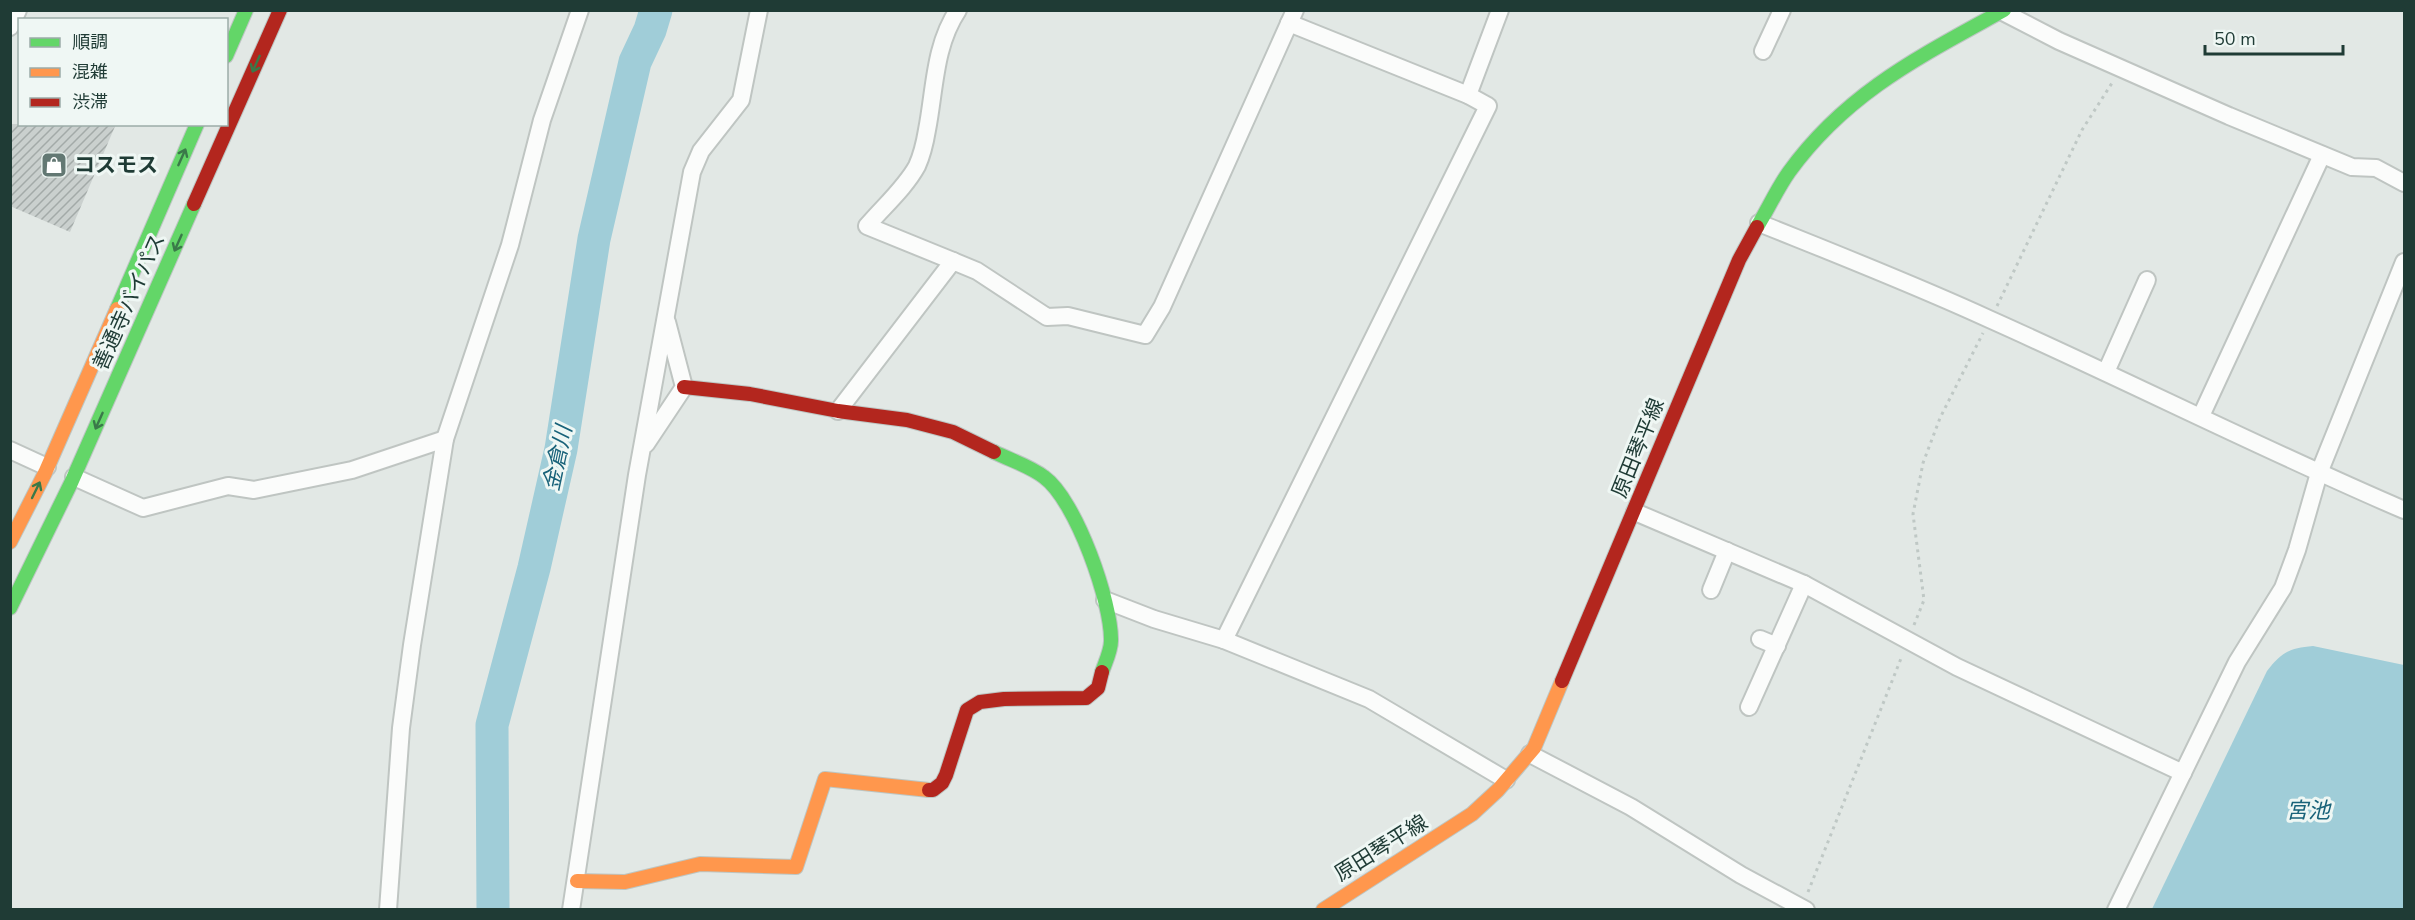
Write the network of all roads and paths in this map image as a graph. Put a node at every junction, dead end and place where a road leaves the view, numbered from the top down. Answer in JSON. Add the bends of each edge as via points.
{"nodes":[{"id":1,"x":18,"y":10,"type":"edge"},
{"id":2,"x":246,"y":10,"type":"edge"},
{"id":3,"x":280,"y":10,"type":"edge"},
{"id":4,"x":580,"y":10,"type":"edge"},
{"id":5,"x":759,"y":10,"type":"edge"},
{"id":6,"x":958,"y":10,"type":"edge"},
{"id":7,"x":1500,"y":10,"type":"edge"},
{"id":8,"x":1782,"y":10,"type":"edge"},
{"id":9,"x":2001,"y":11,"type":"edge"},
{"id":10,"x":1292,"y":17,"type":"edge"},
{"id":11,"x":10,"y":27,"type":"edge"},
{"id":12,"x":228,"y":51,"type":"edge"},
{"id":13,"x":1763,"y":51,"type":"dead end"},
{"id":14,"x":2121,"y":69,"type":"junction"},
{"id":15,"x":1468,"y":95,"type":"junction"},
{"id":16,"x":195,"y":126,"type":"edge"},
{"id":17,"x":2322,"y":155,"type":"junction"},
{"id":18,"x":2404,"y":183,"type":"edge"},
{"id":19,"x":1759,"y":223,"type":"junction"},
{"id":20,"x":953,"y":261,"type":"junction"},
{"id":21,"x":2404,"y":262,"type":"edge"},
{"id":22,"x":2147,"y":280,"type":"dead end"},
{"id":23,"x":666,"y":318,"type":"junction"},
{"id":24,"x":1990,"y":319,"type":"junction"},
{"id":25,"x":2106,"y":372,"type":"junction"},
{"id":26,"x":684,"y":387,"type":"junction"},
{"id":27,"x":837,"y":411,"type":"junction"},
{"id":28,"x":2201,"y":416,"type":"junction"},
{"id":29,"x":445,"y":439,"type":"junction"},
{"id":30,"x":10,"y":450,"type":"edge"},
{"id":31,"x":642,"y":450,"type":"junction"},
{"id":32,"x":47,"y":467,"type":"junction"},
{"id":33,"x":2319,"y":473,"type":"junction"},
{"id":34,"x":74,"y":477,"type":"junction"},
{"id":35,"x":2404,"y":510,"type":"edge"},
{"id":36,"x":1635,"y":512,"type":"junction"},
{"id":37,"x":10,"y":542,"type":"edge"},
{"id":38,"x":1727,"y":551,"type":"junction"},
{"id":39,"x":1804,"y":584,"type":"junction"},
{"id":40,"x":1711,"y":590,"type":"dead end"},
{"id":41,"x":1105,"y":600,"type":"junction"},
{"id":42,"x":10,"y":608,"type":"edge"},
{"id":43,"x":1760,"y":639,"type":"dead end"},
{"id":44,"x":1224,"y":640,"type":"junction"},
{"id":45,"x":1908,"y":640,"type":"junction"},
{"id":46,"x":1777,"y":646,"type":"junction"},
{"id":47,"x":1749,"y":707,"type":"dead end"},
{"id":48,"x":1530,"y":754,"type":"junction"},
{"id":49,"x":2183,"y":773,"type":"junction"},
{"id":50,"x":1506,"y":780,"type":"junction"},
{"id":51,"x":577,"y":881,"type":"junction"},
{"id":52,"x":1796,"y":907,"type":"edge"},
{"id":53,"x":388,"y":909,"type":"edge"},
{"id":54,"x":571,"y":909,"type":"edge"},
{"id":55,"x":1323,"y":909,"type":"edge"},
{"id":56,"x":2115,"y":909,"type":"edge"}],
"edges":[{"from":1,"to":11,"type":"street"},
{"from":2,"to":12,"type":"main road"},
{"from":3,"to":34,"type":"main road","name":"善通寺バイパス","one_way":true},
{"from":4,"to":29,"type":"street","via":[[542,120],[510,245]]},
{"from":5,"to":23,"type":"street","via":[[741,100],[701,151],[692,172]]},
{"from":6,"to":20,"type":"street","via":[[938,54],[933,98],[917,165],[867,226]]},
{"from":7,"to":15,"type":"street"},
{"from":8,"to":13,"type":"street"},
{"from":9,"to":14,"type":"street"},
{"from":9,"to":19,"type":"main road","name":"原田琴平線","via":[[1902,67],[1854,101],[1813,141],[1788,173]]},
{"from":10,"to":15,"type":"street"},
{"from":10,"to":20,"type":"street","via":[[1162,307],[1145,334],[1068,316],[1047,317],[976,271]]},
{"from":14,"to":17,"type":"street"},
{"from":14,"to":24,"type":"path","via":[[2082,130]]},
{"from":15,"to":44,"type":"street","via":[[1488,106]]},
{"from":32,"to":16,"type":"main road","name":"善通寺バイパス","one_way":true},
{"from":17,"to":18,"type":"street","via":[[2352,167],[2376,168]]},
{"from":17,"to":28,"type":"street"},
{"from":19,"to":24,"type":"street"},
{"from":19,"to":36,"type":"main road","name":"原田琴平線","via":[[1739,260]]},
{"from":20,"to":27,"type":"street"},
{"from":21,"to":33,"type":"street"},
{"from":22,"to":25,"type":"street"},
{"from":23,"to":26,"type":"street"},
{"from":23,"to":31,"type":"street"},
{"from":24,"to":25,"type":"street"},
{"from":24,"to":45,"type":"path","via":[[1940,418],[1923,463],[1913,514],[1924,600]]},
{"from":25,"to":28,"type":"street"},
{"from":26,"to":27,"type":"main road","via":[[750,394]]},
{"from":26,"to":31,"type":"street"},
{"from":27,"to":41,"type":"main road","via":[[907,420],[953,432],[1045,477],[1066,502],[1081,531]]},
{"from":28,"to":33,"type":"street"},
{"from":29,"to":34,"type":"street","via":[[352,470],[254,490],[228,486],[143,508]]},
{"from":29,"to":53,"type":"street","via":[[401,728]]},
{"from":30,"to":32,"type":"street"},
{"from":31,"to":51,"type":"street"},
{"from":37,"to":32,"type":"main road","name":"善通寺バイパス","one_way":true},
{"from":33,"to":35,"type":"street"},
{"from":33,"to":49,"type":"street","via":[[2283,588],[2237,662]]},
{"from":34,"to":42,"type":"main road","name":"善通寺バイパス"},
{"from":36,"to":38,"type":"street"},
{"from":36,"to":48,"type":"main road","name":"原田琴平線"},
{"from":38,"to":39,"type":"street"},
{"from":38,"to":40,"type":"street"},
{"from":39,"to":45,"type":"street"},
{"from":39,"to":46,"type":"street"},
{"from":41,"to":44,"type":"street"},
{"from":41,"to":51,"type":"main road","via":[[1111,642],[1098,688],[1086,698],[1004,699],[980,702],[967,710],[946,775],[933,790],[825,779],[796,867],[700,864],[625,882]]},
{"from":43,"to":46,"type":"street"},
{"from":44,"to":50,"type":"street","via":[[1370,699]]},
{"from":45,"to":49,"type":"street"},
{"from":45,"to":52,"type":"path","via":[[1828,844]]},
{"from":46,"to":47,"type":"street"},
{"from":48,"to":50,"type":"main road","name":"原田琴平線"},
{"from":48,"to":52,"type":"street","via":[[1631,807]]},
{"from":49,"to":56,"type":"street"},
{"from":50,"to":55,"type":"main road","name":"原田琴平線","via":[[1472,814]]},
{"from":51,"to":54,"type":"street"}]}
